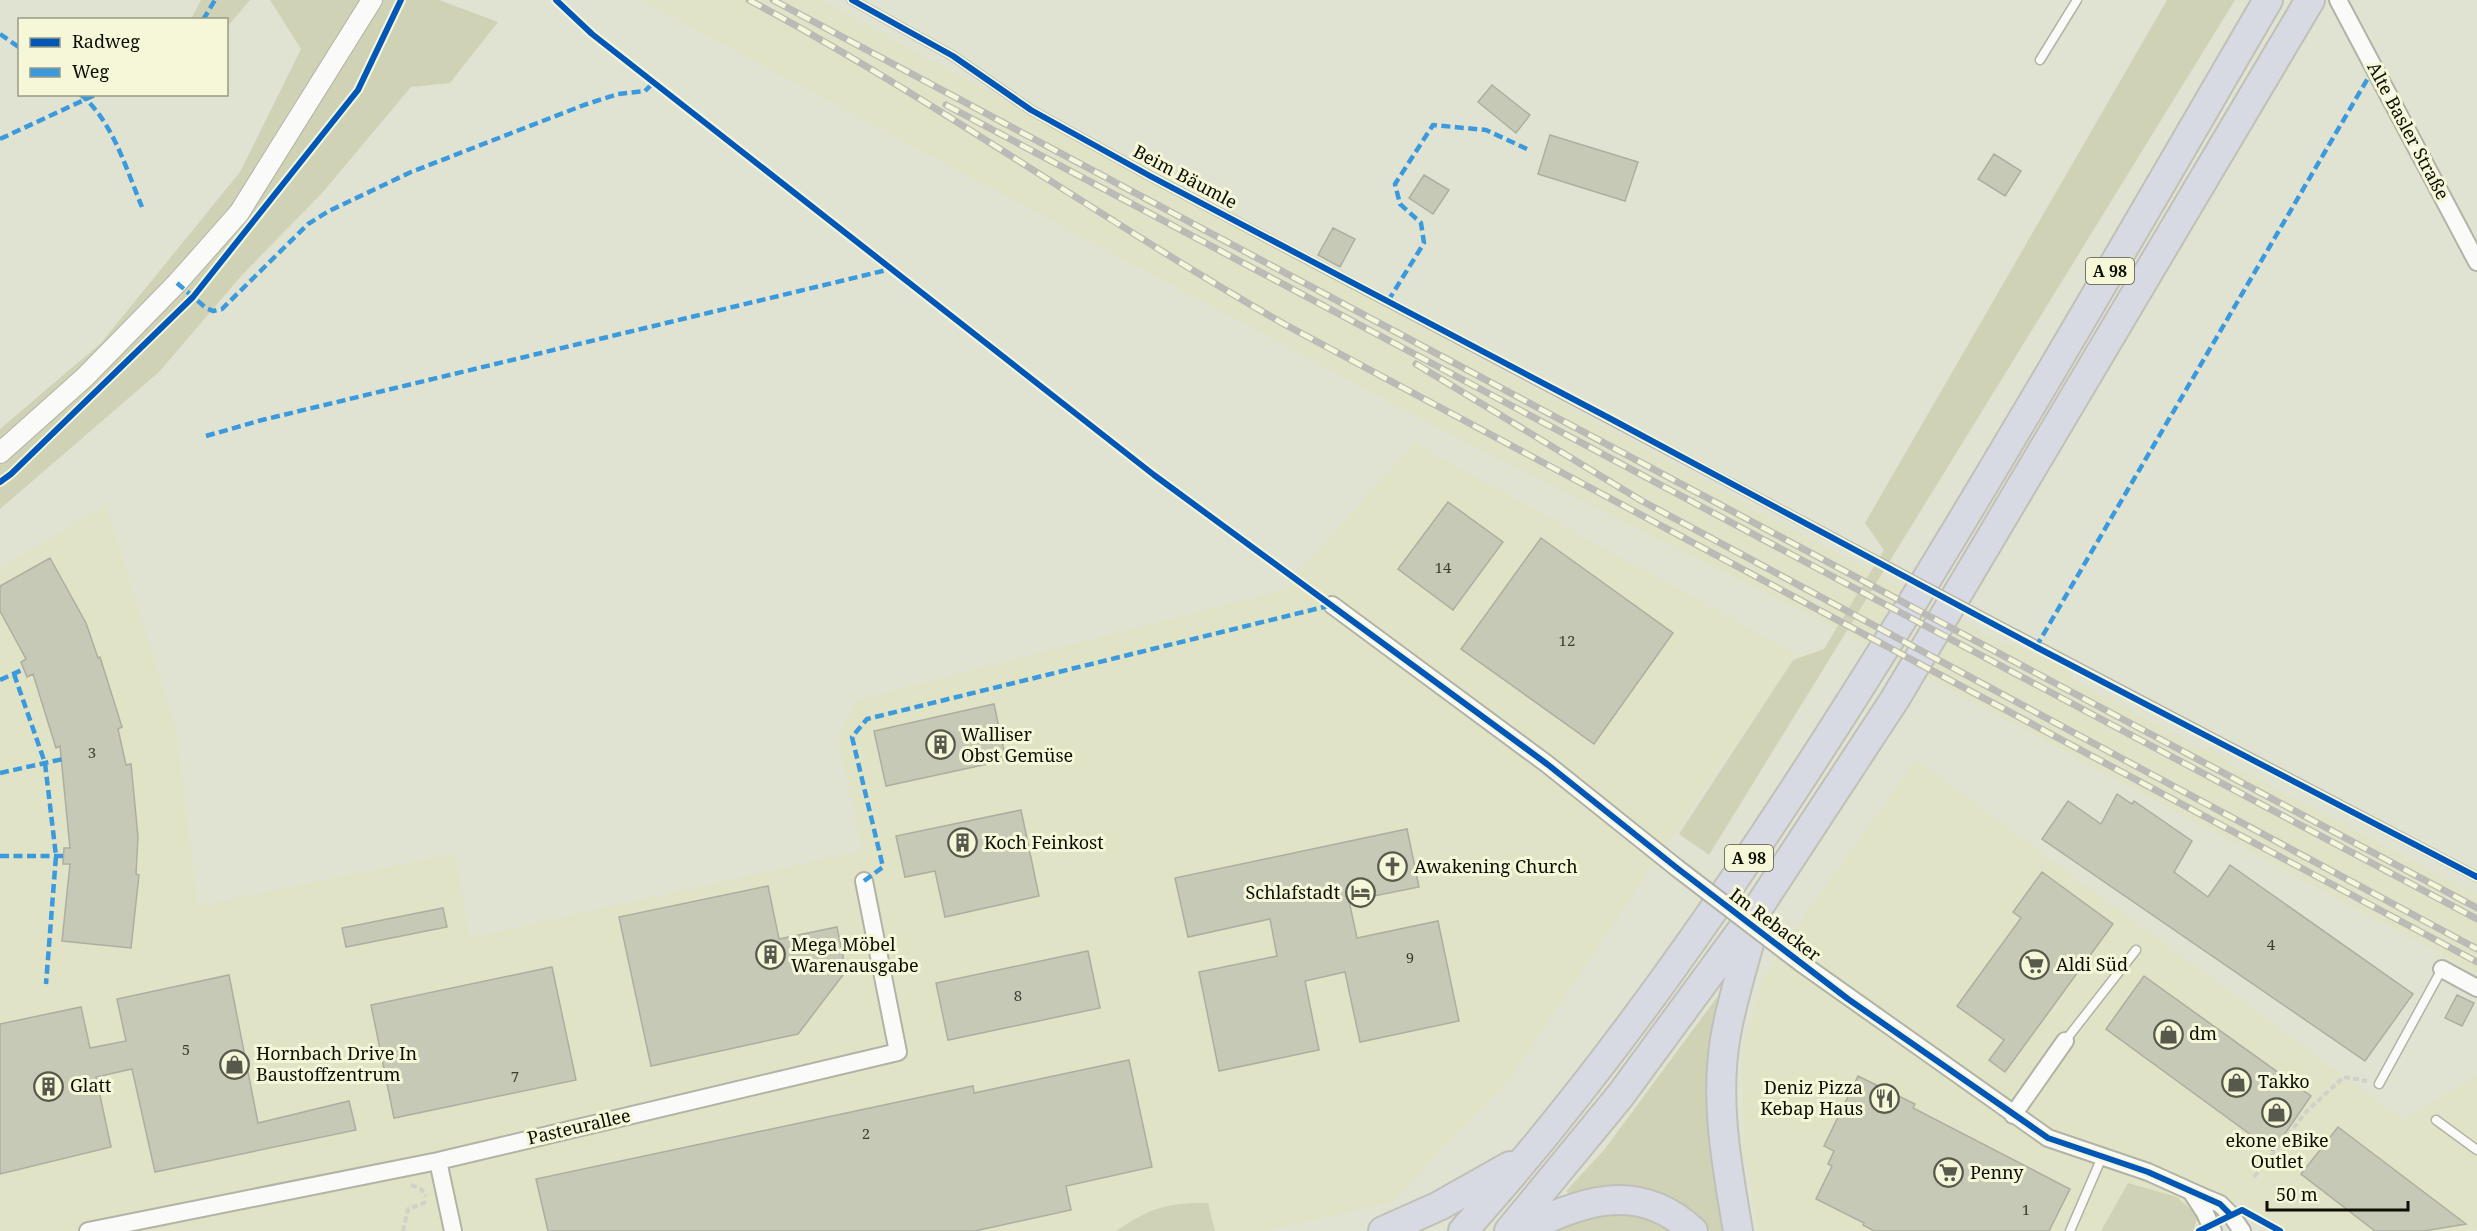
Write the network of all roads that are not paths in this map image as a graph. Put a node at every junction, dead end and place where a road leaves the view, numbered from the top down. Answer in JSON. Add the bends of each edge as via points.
{"nodes":[{"id":1,"x":372,"y":0,"type":"edge"},
{"id":2,"x":852,"y":0,"type":"edge"},
{"id":3,"x":2077,"y":0,"type":"edge"},
{"id":4,"x":2268,"y":0,"type":"edge"},
{"id":5,"x":2310,"y":0,"type":"edge"},
{"id":6,"x":2338,"y":0,"type":"edge"},
{"id":7,"x":2040,"y":60,"type":"dead end"},
{"id":8,"x":2477,"y":262,"type":"edge"},
{"id":9,"x":0,"y":453,"type":"edge"},
{"id":10,"x":1332,"y":604,"type":"dead end"},
{"id":11,"x":2477,"y":877,"type":"edge"},
{"id":12,"x":864,"y":881,"type":"dead end"},
{"id":13,"x":1758,"y":908,"type":"junction"},
{"id":14,"x":2136,"y":950,"type":"dead end"},
{"id":15,"x":2442,"y":969,"type":"joint"},
{"id":16,"x":2477,"y":988,"type":"edge"},
{"id":17,"x":2065,"y":1041,"type":"joint"},
{"id":18,"x":2379,"y":1084,"type":"road end"},
{"id":19,"x":2013,"y":1115,"type":"junction"},
{"id":20,"x":2436,"y":1120,"type":"dead end"},
{"id":21,"x":2477,"y":1150,"type":"edge"},
{"id":22,"x":2102,"y":1157,"type":"junction"},
{"id":23,"x":1525,"y":1158,"type":"junction"},
{"id":24,"x":438,"y":1161,"type":"junction"},
{"id":25,"x":2192,"y":1193,"type":"junction"},
{"id":26,"x":88,"y":1231,"type":"edge"},
{"id":27,"x":453,"y":1231,"type":"edge"},
{"id":28,"x":1383,"y":1231,"type":"edge"},
{"id":29,"x":1463,"y":1231,"type":"edge"},
{"id":30,"x":1509,"y":1231,"type":"edge"},
{"id":31,"x":1519,"y":1231,"type":"edge"},
{"id":32,"x":1693,"y":1231,"type":"edge"},
{"id":33,"x":1738,"y":1231,"type":"edge"},
{"id":34,"x":2070,"y":1231,"type":"edge"},
{"id":35,"x":2213,"y":1231,"type":"edge"},
{"id":36,"x":2242,"y":1231,"type":"edge"}],
"edges":[{"from":1,"to":9,"type":"street","via":[[239,213],[93,368]]},
{"from":2,"to":11,"type":"lane","name":"Beim Bäumle","bridge":true,"via":[[953,56],[1031,110],[1150,176]]},
{"from":3,"to":7,"type":"lane"},
{"from":4,"to":23,"type":"highway","number":"A 98","via":[[1950,542],[1823,746],[1681,956]]},
{"from":5,"to":13,"type":"highway","number":"A 98","via":[[1895,699]]},
{"from":6,"to":8,"type":"street","name":"Alte Basler Straße"},
{"from":10,"to":19,"type":"street","name":"Im Rebacker","bridge":true,"via":[[1547,764],[1800,963]]},
{"from":12,"to":24,"type":"street","name":"Pasteurallee","via":[[898,1052]]},
{"from":13,"to":30,"type":"highway","number":"A 98","via":[[1620,1096]]},
{"from":13,"to":33,"type":"highway","via":[[1726,1035],[1722,1082],[1723,1142]]},
{"from":14,"to":17,"type":"lane"},
{"from":15,"to":16,"type":"street"},
{"from":15,"to":18,"type":"lane"},
{"from":17,"to":19,"type":"street"},
{"from":19,"to":22,"type":"street","name":"Im Rebacker","via":[[2048,1138]]},
{"from":20,"to":21,"type":"lane"},
{"from":22,"to":25,"type":"street","name":"Im Rebacker","via":[[2148,1172]]},
{"from":22,"to":34,"type":"lane"},
{"from":23,"to":28,"type":"highway","via":[[1439,1206]]},
{"from":23,"to":29,"type":"highway","number":"A 98"},
{"from":24,"to":26,"type":"street","name":"Pasteurallee"},
{"from":24,"to":27,"type":"street"},
{"from":25,"to":35,"type":"street"},
{"from":25,"to":36,"type":"street","name":"Im Rebacker","via":[[2220,1204]]},
{"from":31,"to":32,"type":"highway","via":[[1580,1205],[1624,1199],[1666,1210]]}]}
